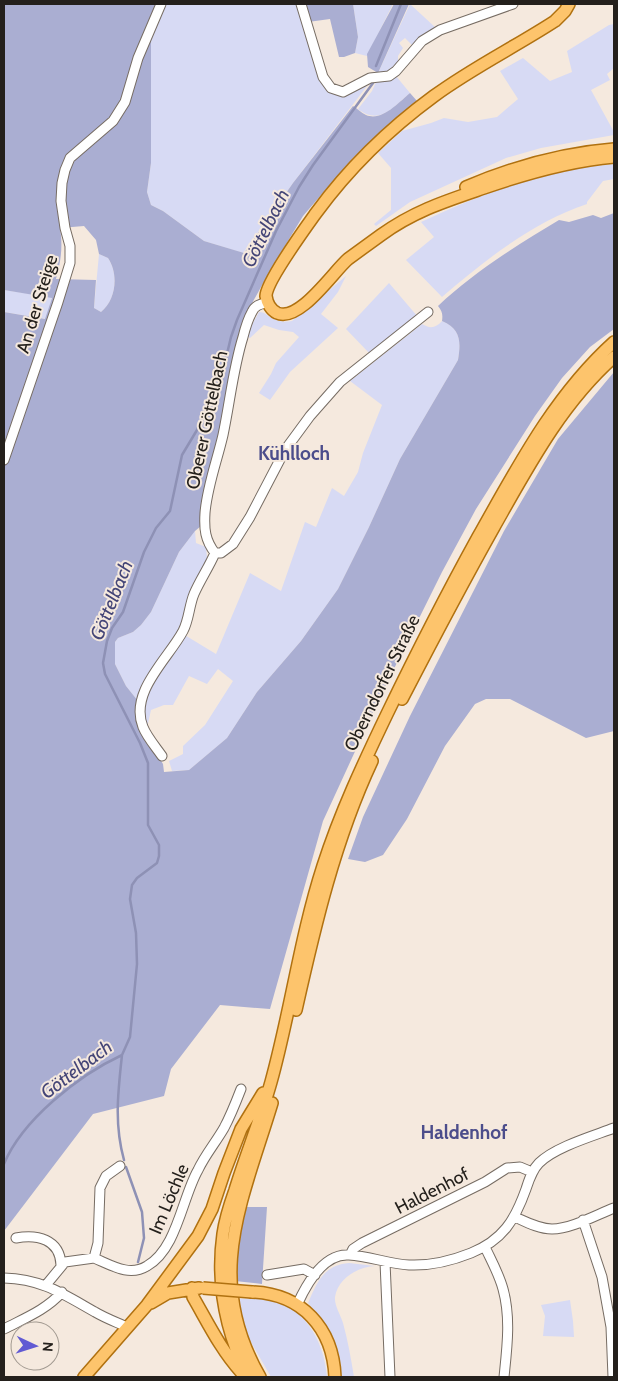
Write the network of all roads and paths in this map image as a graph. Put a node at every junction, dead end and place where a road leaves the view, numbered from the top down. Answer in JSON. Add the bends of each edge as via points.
{"nodes":[{"id":1,"x":161,"y":4,"type":"edge"},
{"id":2,"x":301,"y":4,"type":"edge"},
{"id":3,"x":513,"y":4,"type":"edge"},
{"id":4,"x":569,"y":4,"type":"edge"},
{"id":5,"x":614,"y":149,"type":"edge"},
{"id":6,"x":614,"y":157,"type":"edge"},
{"id":7,"x":439,"y":203,"type":"junction"},
{"id":8,"x":268,"y":302,"type":"junction"},
{"id":9,"x":428,"y":312,"type":"dead end"},
{"id":10,"x":614,"y":342,"type":"edge"},
{"id":11,"x":614,"y":357,"type":"edge"},
{"id":12,"x":4,"y":460,"type":"edge"},
{"id":13,"x":215,"y":553,"type":"junction"},
{"id":14,"x":162,"y":756,"type":"dead end"},
{"id":15,"x":274,"y":1083,"type":"junction"},
{"id":16,"x":241,"y":1089,"type":"dead end"},
{"id":17,"x":614,"y":1128,"type":"edge"},
{"id":18,"x":120,"y":1166,"type":"dead end"},
{"id":19,"x":532,"y":1172,"type":"junction"},
{"id":20,"x":614,"y":1208,"type":"edge"},
{"id":21,"x":515,"y":1217,"type":"junction"},
{"id":22,"x":583,"y":1220,"type":"junction"},
{"id":23,"x":16,"y":1238,"type":"dead end"},
{"id":24,"x":485,"y":1246,"type":"junction"},
{"id":25,"x":350,"y":1255,"type":"junction"},
{"id":26,"x":94,"y":1258,"type":"junction"},
{"id":27,"x":385,"y":1262,"type":"junction"},
{"id":28,"x":61,"y":1265,"type":"junction"},
{"id":29,"x":267,"y":1275,"type":"dead end"},
{"id":30,"x":315,"y":1275,"type":"junction"},
{"id":31,"x":4,"y":1278,"type":"edge"},
{"id":32,"x":46,"y":1285,"type":"junction"},
{"id":33,"x":198,"y":1288,"type":"junction"},
{"id":34,"x":62,"y":1292,"type":"junction"},
{"id":35,"x":297,"y":1305,"type":"junction"},
{"id":36,"x":147,"y":1306,"type":"junction"},
{"id":37,"x":127,"y":1327,"type":"junction"},
{"id":38,"x":4,"y":1328,"type":"edge"},
{"id":39,"x":84,"y":1377,"type":"edge"},
{"id":40,"x":247,"y":1377,"type":"edge"},
{"id":41,"x":260,"y":1377,"type":"edge"},
{"id":42,"x":335,"y":1377,"type":"edge"},
{"id":43,"x":390,"y":1377,"type":"edge"},
{"id":44,"x":504,"y":1377,"type":"edge"},
{"id":45,"x":613,"y":1377,"type":"edge"}],
"edges":[{"from":1,"to":12,"type":"street","name":"An der Steige","via":[[138,58],[125,102],[113,121],[70,158],[65,170],[61,201],[69,237],[70,263]]},
{"from":2,"to":3,"type":"street","via":[[323,77],[331,88],[344,92],[370,78],[389,76],[422,41],[440,30]]},
{"from":4,"to":8,"type":"main road","via":[[555,21],[434,96],[377,143],[333,190],[303,231],[270,284],[266,296]]},
{"from":5,"to":7,"type":"main road","via":[[573,154],[523,166],[474,183]]},
{"from":6,"to":7,"type":"main road","via":[[573,162],[534,172]]},
{"from":7,"to":8,"type":"main road","via":[[396,224],[347,260],[294,312],[278,313]]},
{"from":8,"to":13,"type":"street","name":"Oberer Göttelbach","via":[[256,306],[245,330],[207,495],[207,543]]},
{"from":9,"to":13,"type":"street","via":[[340,382],[285,450],[233,544],[221,553]]},
{"from":10,"to":15,"type":"main road","name":"Oberndorfer Straße","via":[[567,391],[542,426],[419,646],[360,768],[322,870],[302,945]]},
{"from":11,"to":15,"type":"main road","name":"Oberndorfer Straße","via":[[577,394],[520,480],[432,640],[367,772],[329,876]]},
{"from":13,"to":14,"type":"street","via":[[194,595],[184,629],[143,695],[142,725]]},
{"from":15,"to":36,"type":"main road","via":[[241,1130],[206,1222]]},
{"from":15,"to":40,"type":"main road","via":[[223,1232],[222,1297]]},
{"from":15,"to":41,"type":"main road","via":[[238,1213],[230,1261],[236,1324]]},
{"from":16,"to":26,"type":"street","name":"Im Löchle","via":[[224,1129],[197,1170],[171,1240],[161,1254],[149,1266],[130,1271]]},
{"from":17,"to":19,"type":"street","via":[[552,1153]]},
{"from":18,"to":26,"type":"street","via":[[106,1176],[100,1188],[98,1243]]},
{"from":19,"to":21,"type":"street"},
{"from":19,"to":25,"type":"street","name":"Haldenhof","via":[[520,1167],[508,1168],[362,1243]]},
{"from":20,"to":22,"type":"street"},
{"from":21,"to":22,"type":"street","via":[[550,1229]]},
{"from":21,"to":24,"type":"street","via":[[496,1240]]},
{"from":22,"to":45,"type":"street","via":[[602,1277],[611,1327]]},
{"from":23,"to":28,"type":"street","via":[[38,1236],[48,1240]]},
{"from":24,"to":27,"type":"street","via":[[441,1263],[407,1265]]},
{"from":24,"to":44,"type":"street","via":[[503,1290],[508,1316]]},
{"from":25,"to":27,"type":"street"},
{"from":25,"to":30,"type":"street","name":"Haldenhof","via":[[332,1260]]},
{"from":26,"to":28,"type":"street","name":"Im Löchle","via":[[70,1260]]},
{"from":27,"to":43,"type":"street"},
{"from":28,"to":32,"type":"street"},
{"from":29,"to":30,"type":"street","via":[[304,1269]]},
{"from":30,"to":35,"type":"street","name":"Haldenhof"},
{"from":31,"to":32,"type":"street"},
{"from":32,"to":34,"type":"street"},
{"from":33,"to":35,"type":"main road","bridge":true,"via":[[267,1292]]},
{"from":33,"to":36,"type":"main road","via":[[168,1294]]},
{"from":33,"to":40,"type":"main road","via":[[193,1297],[226,1354]]},
{"from":34,"to":37,"type":"street"},
{"from":34,"to":38,"type":"street","via":[[43,1310]]},
{"from":35,"to":42,"type":"main road","via":[[307,1311],[322,1329],[332,1354]]},
{"from":36,"to":37,"type":"main road"},
{"from":37,"to":39,"type":"main road"}]}
